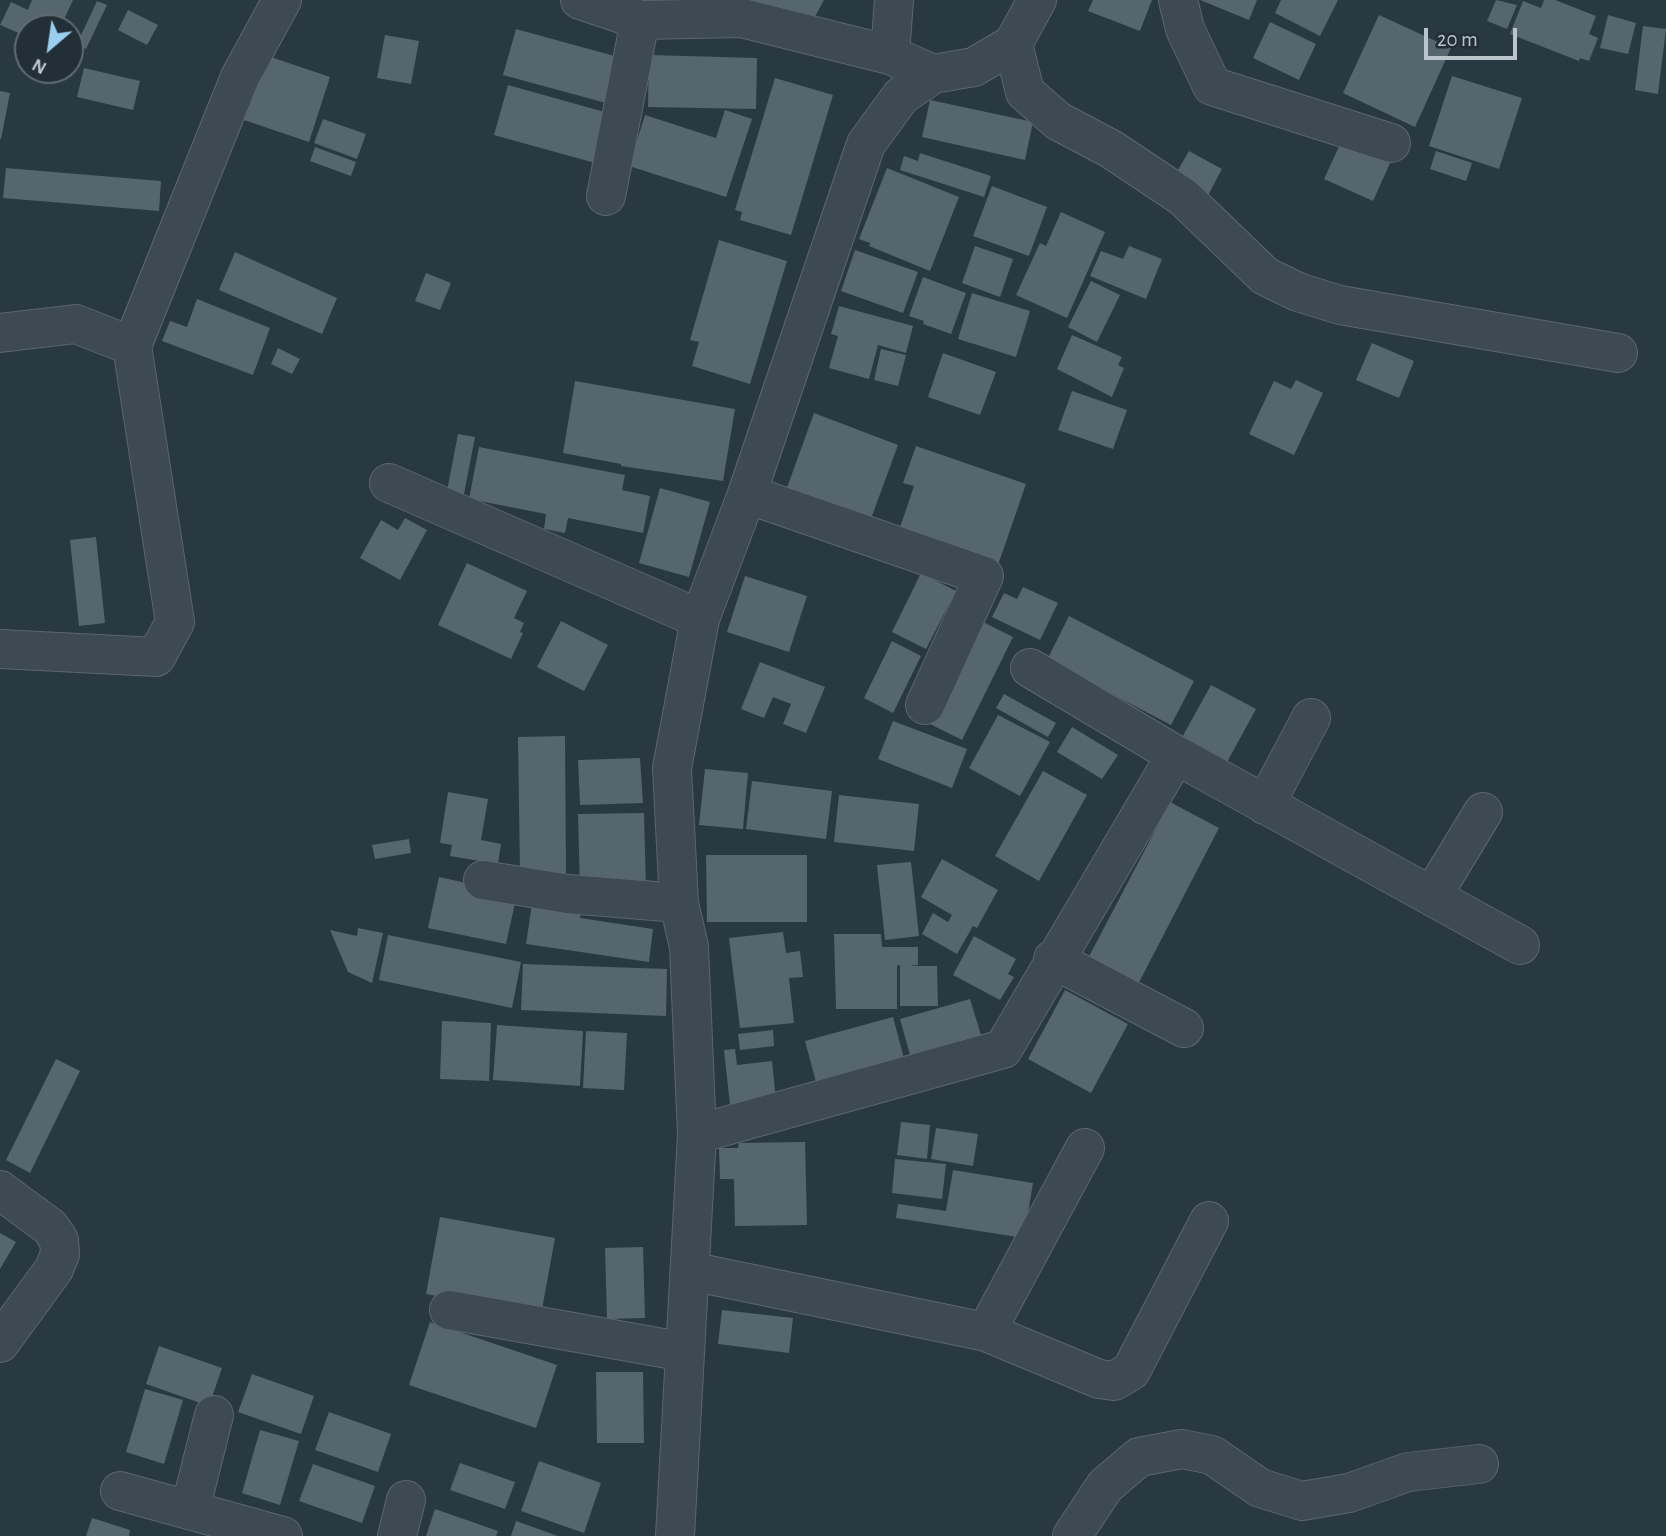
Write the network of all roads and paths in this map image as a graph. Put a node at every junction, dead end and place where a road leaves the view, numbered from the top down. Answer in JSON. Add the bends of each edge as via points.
{"nodes":[{"id":1,"x":282,"y":0,"type":"edge"},
{"id":2,"x":580,"y":0,"type":"edge"},
{"id":3,"x":894,"y":0,"type":"edge"},
{"id":4,"x":1037,"y":0,"type":"edge"},
{"id":5,"x":1178,"y":0,"type":"edge"},
{"id":6,"x":745,"y":9,"type":"edge"},
{"id":7,"x":640,"y":20,"type":"junction"},
{"id":8,"x":1013,"y":44,"type":"junction"},
{"id":9,"x":890,"y":55,"type":"junction"},
{"id":10,"x":933,"y":74,"type":"junction"},
{"id":11,"x":1391,"y":143,"type":"dead end"},
{"id":12,"x":606,"y":196,"type":"dead end"},
{"id":13,"x":0,"y":333,"type":"edge"},
{"id":14,"x":132,"y":346,"type":"junction"},
{"id":15,"x":1618,"y":354,"type":"dead end"},
{"id":16,"x":388,"y":483,"type":"dead end"},
{"id":17,"x":747,"y":494,"type":"junction"},
{"id":18,"x":700,"y":619,"type":"junction"},
{"id":19,"x":0,"y":649,"type":"edge"},
{"id":20,"x":1030,"y":668,"type":"dead end"},
{"id":21,"x":925,"y":705,"type":"dead end"},
{"id":22,"x":1311,"y":718,"type":"dead end"},
{"id":23,"x":1176,"y":755,"type":"junction"},
{"id":24,"x":1265,"y":805,"type":"junction"},
{"id":25,"x":1483,"y":812,"type":"dead end"},
{"id":26,"x":483,"y":880,"type":"dead end"},
{"id":27,"x":1432,"y":896,"type":"junction"},
{"id":28,"x":679,"y":903,"type":"junction"},
{"id":29,"x":1520,"y":945,"type":"dead end"},
{"id":30,"x":1053,"y":960,"type":"junction"},
{"id":31,"x":1184,"y":1028,"type":"dead end"},
{"id":32,"x":697,"y":1134,"type":"junction"},
{"id":33,"x":1085,"y":1148,"type":"dead end"},
{"id":34,"x":0,"y":1190,"type":"edge"},
{"id":35,"x":1209,"y":1221,"type":"dead end"},
{"id":36,"x":690,"y":1272,"type":"junction"},
{"id":37,"x":449,"y":1310,"type":"dead end"},
{"id":38,"x":986,"y":1332,"type":"junction"},
{"id":39,"x":0,"y":1343,"type":"edge"},
{"id":40,"x":685,"y":1352,"type":"junction"},
{"id":41,"x":214,"y":1415,"type":"dead end"},
{"id":42,"x":1479,"y":1464,"type":"dead end"},
{"id":43,"x":120,"y":1491,"type":"dead end"},
{"id":44,"x":190,"y":1510,"type":"junction"},
{"id":45,"x":283,"y":1536,"type":"edge"},
{"id":46,"x":675,"y":1536,"type":"edge"},
{"id":47,"x":1072,"y":1536,"type":"edge"}],
"edges":[{"from":1,"to":14,"type":"street","via":[[240,78]]},
{"from":2,"to":7,"type":"street"},
{"from":3,"to":9,"type":"street"},
{"from":4,"to":8,"type":"street"},
{"from":5,"to":11,"type":"street","via":[[1185,29],[1212,86]]},
{"from":6,"to":7,"type":"street"},
{"from":6,"to":9,"type":"street"},
{"from":7,"to":12,"type":"street"},
{"from":8,"to":10,"type":"street","via":[[974,67]]},
{"from":8,"to":15,"type":"street","via":[[1025,92],[1058,121],[1111,149],[1183,197],[1265,276],[1340,305]]},
{"from":9,"to":10,"type":"street"},
{"from":10,"to":17,"type":"street","via":[[901,96],[866,145]]},
{"from":13,"to":14,"type":"street","via":[[76,324]]},
{"from":14,"to":19,"type":"street","via":[[175,622],[156,657]]},
{"from":16,"to":18,"type":"street"},
{"from":17,"to":18,"type":"street"},
{"from":17,"to":21,"type":"street","via":[[984,576]]},
{"from":18,"to":28,"type":"street","via":[[672,768]]},
{"from":20,"to":23,"type":"street"},
{"from":22,"to":24,"type":"street"},
{"from":23,"to":24,"type":"street"},
{"from":23,"to":30,"type":"street"},
{"from":24,"to":27,"type":"street"},
{"from":25,"to":27,"type":"street"},
{"from":26,"to":28,"type":"street","via":[[568,894]]},
{"from":27,"to":29,"type":"street"},
{"from":28,"to":32,"type":"street","via":[[690,947]]},
{"from":30,"to":31,"type":"street"},
{"from":30,"to":32,"type":"street","via":[[1003,1049]]},
{"from":32,"to":36,"type":"street"},
{"from":33,"to":38,"type":"street"},
{"from":34,"to":39,"type":"street","via":[[50,1227],[59,1240],[60,1254]]},
{"from":35,"to":38,"type":"street","via":[[1131,1371],[1114,1381],[1098,1379]]},
{"from":36,"to":38,"type":"street"},
{"from":36,"to":40,"type":"street"},
{"from":37,"to":40,"type":"street"},
{"from":40,"to":46,"type":"street"},
{"from":41,"to":44,"type":"street"},
{"from":42,"to":47,"type":"street","via":[[1408,1472],[1349,1493],[1302,1501],[1260,1488],[1212,1455],[1182,1449],[1139,1457],[1105,1486]]},
{"from":43,"to":44,"type":"street"},
{"from":44,"to":45,"type":"street"}]}
